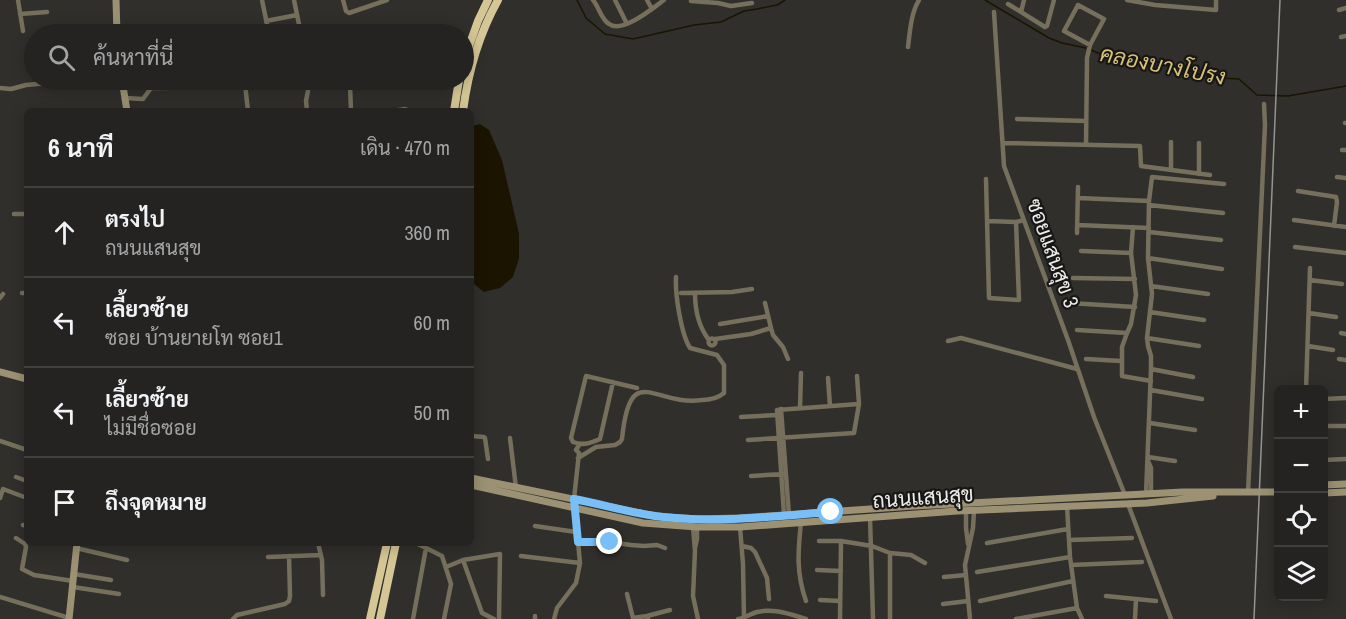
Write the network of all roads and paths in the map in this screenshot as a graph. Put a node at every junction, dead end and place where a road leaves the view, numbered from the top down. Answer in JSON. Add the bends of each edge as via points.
{"nodes":[{"id":1,"x":18,"y":0,"type":"edge"},
{"id":2,"x":116,"y":0,"type":"edge"},
{"id":3,"x":262,"y":0,"type":"edge"},
{"id":4,"x":294,"y":0,"type":"edge"},
{"id":5,"x":342,"y":0,"type":"edge"},
{"id":6,"x":387,"y":0,"type":"edge"},
{"id":7,"x":488,"y":0,"type":"edge"},
{"id":8,"x":498,"y":0,"type":"edge"},
{"id":9,"x":593,"y":0,"type":"edge"},
{"id":10,"x":615,"y":0,"type":"edge"},
{"id":11,"x":647,"y":0,"type":"edge"},
{"id":12,"x":664,"y":0,"type":"edge"},
{"id":13,"x":919,"y":0,"type":"edge"},
{"id":14,"x":1024,"y":0,"type":"edge"},
{"id":15,"x":1054,"y":0,"type":"edge"},
{"id":16,"x":1127,"y":0,"type":"edge"},
{"id":17,"x":1186,"y":0,"type":"edge"},
{"id":18,"x":1216,"y":0,"type":"edge"},
{"id":19,"x":691,"y":1,"type":"edge"},
{"id":20,"x":718,"y":1,"type":"edge"},
{"id":21,"x":1155,"y":2,"type":"edge"},
{"id":22,"x":752,"y":3,"type":"dead end"},
{"id":23,"x":1008,"y":4,"type":"dead end"},
{"id":24,"x":1186,"y":7,"type":"junction"},
{"id":25,"x":1346,"y":8,"type":"edge"},
{"id":26,"x":652,"y":9,"type":"junction"},
{"id":27,"x":1339,"y":10,"type":"dead end"},
{"id":28,"x":46,"y":12,"type":"dead end"},
{"id":29,"x":994,"y":12,"type":"dead end"},
{"id":30,"x":1021,"y":12,"type":"junction"},
{"id":31,"x":20,"y":14,"type":"junction"},
{"id":32,"x":297,"y":15,"type":"junction"},
{"id":33,"x":266,"y":21,"type":"junction"},
{"id":34,"x":117,"y":24,"type":"edge"},
{"id":35,"x":267,"y":24,"type":"edge"},
{"id":36,"x":299,"y":24,"type":"edge"},
{"id":37,"x":627,"y":24,"type":"junction"},
{"id":38,"x":22,"y":31,"type":"dead end"},
{"id":39,"x":474,"y":32,"type":"edge"},
{"id":40,"x":1090,"y":46,"type":"junction"},
{"id":41,"x":908,"y":47,"type":"dead end"},
{"id":42,"x":474,"y":59,"type":"edge"},
{"id":43,"x":24,"y":85,"type":"edge"},
{"id":44,"x":0,"y":88,"type":"edge"},
{"id":45,"x":124,"y":90,"type":"edge"},
{"id":46,"x":150,"y":90,"type":"edge"},
{"id":47,"x":246,"y":90,"type":"edge"},
{"id":48,"x":308,"y":90,"type":"edge"},
{"id":49,"x":350,"y":90,"type":"edge"},
{"id":50,"x":457,"y":90,"type":"edge"},
{"id":51,"x":467,"y":90,"type":"edge"},
{"id":52,"x":125,"y":98,"type":"junction"},
{"id":53,"x":1264,"y":104,"type":"dead end"},
{"id":54,"x":127,"y":108,"type":"edge"},
{"id":55,"x":248,"y":108,"type":"edge"},
{"id":56,"x":307,"y":108,"type":"edge"},
{"id":57,"x":351,"y":108,"type":"edge"},
{"id":58,"x":454,"y":108,"type":"edge"},
{"id":59,"x":464,"y":108,"type":"edge"},
{"id":60,"x":1017,"y":118,"type":"dead end"},
{"id":61,"x":1086,"y":121,"type":"junction"},
{"id":62,"x":1171,"y":142,"type":"dead end"},
{"id":63,"x":1199,"y":142,"type":"dead end"},
{"id":64,"x":1003,"y":143,"type":"junction"},
{"id":65,"x":1086,"y":145,"type":"junction"},
{"id":66,"x":1171,"y":170,"type":"junction"},
{"id":67,"x":1199,"y":174,"type":"junction"},
{"id":68,"x":1210,"y":175,"type":"dead end"},
{"id":69,"x":1337,"y":177,"type":"dead end"},
{"id":70,"x":1346,"y":178,"type":"edge"},
{"id":71,"x":986,"y":179,"type":"dead end"},
{"id":72,"x":1224,"y":184,"type":"dead end"},
{"id":73,"x":1078,"y":187,"type":"dead end"},
{"id":74,"x":1298,"y":191,"type":"dead end"},
{"id":75,"x":1078,"y":198,"type":"junction"},
{"id":76,"x":1149,"y":203,"type":"junction"},
{"id":77,"x":1223,"y":213,"type":"dead end"},
{"id":78,"x":14,"y":214,"type":"dead end"},
{"id":79,"x":24,"y":214,"type":"edge"},
{"id":80,"x":1024,"y":220,"type":"junction"},
{"id":81,"x":1294,"y":220,"type":"dead end"},
{"id":82,"x":987,"y":221,"type":"junction"},
{"id":83,"x":1016,"y":222,"type":"junction"},
{"id":84,"x":1077,"y":225,"type":"junction"},
{"id":85,"x":1334,"y":226,"type":"junction"},
{"id":86,"x":1133,"y":227,"type":"junction"},
{"id":87,"x":1346,"y":227,"type":"edge"},
{"id":88,"x":1149,"y":230,"type":"junction"},
{"id":89,"x":1077,"y":233,"type":"dead end"},
{"id":90,"x":1221,"y":240,"type":"dead end"},
{"id":91,"x":1295,"y":247,"type":"dead end"},
{"id":92,"x":1081,"y":251,"type":"dead end"},
{"id":93,"x":1131,"y":253,"type":"junction"},
{"id":94,"x":1346,"y":253,"type":"edge"},
{"id":95,"x":1148,"y":258,"type":"junction"},
{"id":96,"x":1310,"y":268,"type":"dead end"},
{"id":97,"x":1222,"y":269,"type":"dead end"},
{"id":98,"x":675,"y":277,"type":"dead end"},
{"id":99,"x":1072,"y":278,"type":"dead end"},
{"id":100,"x":1135,"y":279,"type":"junction"},
{"id":101,"x":1310,"y":280,"type":"junction"},
{"id":102,"x":1342,"y":284,"type":"dead end"},
{"id":103,"x":1151,"y":286,"type":"junction"},
{"id":104,"x":752,"y":289,"type":"dead end"},
{"id":105,"x":695,"y":293,"type":"junction"},
{"id":106,"x":681,"y":294,"type":"dead end"},
{"id":107,"x":1208,"y":294,"type":"dead end"},
{"id":108,"x":765,"y":303,"type":"dead end"},
{"id":109,"x":1069,"y":303,"type":"dead end"},
{"id":110,"x":1135,"y":307,"type":"junction"},
{"id":111,"x":1150,"y":312,"type":"junction"},
{"id":112,"x":1308,"y":313,"type":"junction"},
{"id":113,"x":768,"y":316,"type":"junction"},
{"id":114,"x":1336,"y":317,"type":"dead end"},
{"id":115,"x":1204,"y":320,"type":"dead end"},
{"id":116,"x":720,"y":324,"type":"dead end"},
{"id":117,"x":771,"y":328,"type":"junction"},
{"id":118,"x":1077,"y":330,"type":"dead end"},
{"id":119,"x":1127,"y":333,"type":"junction"},
{"id":120,"x":1147,"y":338,"type":"junction"},
{"id":121,"x":948,"y":341,"type":"dead end"},
{"id":122,"x":710,"y":342,"type":"junction"},
{"id":123,"x":1198,"y":346,"type":"dead end"},
{"id":124,"x":1308,"y":346,"type":"junction"},
{"id":125,"x":1333,"y":350,"type":"dead end"},
{"id":126,"x":709,"y":353,"type":"junction"},
{"id":127,"x":788,"y":359,"type":"dead end"},
{"id":128,"x":1339,"y":359,"type":"dead end"},
{"id":129,"x":1086,"y":360,"type":"dead end"},
{"id":130,"x":1346,"y":360,"type":"edge"},
{"id":131,"x":1121,"y":361,"type":"junction"},
{"id":132,"x":1077,"y":369,"type":"junction"},
{"id":133,"x":1151,"y":369,"type":"junction"},
{"id":134,"x":0,"y":372,"type":"edge"},
{"id":135,"x":801,"y":373,"type":"dead end"},
{"id":136,"x":857,"y":376,"type":"dead end"},
{"id":137,"x":1193,"y":377,"type":"dead end"},
{"id":138,"x":24,"y":378,"type":"edge"},
{"id":139,"x":828,"y":378,"type":"dead end"},
{"id":140,"x":1151,"y":381,"type":"junction"},
{"id":141,"x":613,"y":382,"type":"junction"},
{"id":142,"x":1306,"y":385,"type":"edge"},
{"id":143,"x":637,"y":387,"type":"dead end"},
{"id":144,"x":1151,"y":390,"type":"junction"},
{"id":145,"x":1346,"y":398,"type":"edge"},
{"id":146,"x":1202,"y":399,"type":"dead end"},
{"id":147,"x":1328,"y":399,"type":"edge"},
{"id":148,"x":859,"y":404,"type":"junction"},
{"id":149,"x":830,"y":406,"type":"junction"},
{"id":150,"x":800,"y":408,"type":"junction"},
{"id":151,"x":781,"y":409,"type":"junction"},
{"id":152,"x":777,"y":415,"type":"junction"},
{"id":153,"x":741,"y":417,"type":"dead end"},
{"id":154,"x":1150,"y":423,"type":"junction"},
{"id":155,"x":1328,"y":426,"type":"edge"},
{"id":156,"x":1346,"y":426,"type":"edge"},
{"id":157,"x":1195,"y":430,"type":"dead end"},
{"id":158,"x":474,"y":436,"type":"edge"},
{"id":159,"x":510,"y":438,"type":"dead end"},
{"id":160,"x":781,"y":438,"type":"junction"},
{"id":161,"x":748,"y":440,"type":"dead end"},
{"id":162,"x":0,"y":441,"type":"edge"},
{"id":163,"x":579,"y":445,"type":"junction"},
{"id":164,"x":24,"y":449,"type":"edge"},
{"id":165,"x":578,"y":456,"type":"junction"},
{"id":166,"x":488,"y":459,"type":"dead end"},
{"id":167,"x":1148,"y":459,"type":"junction"},
{"id":168,"x":1346,"y":459,"type":"edge"},
{"id":169,"x":1328,"y":460,"type":"edge"},
{"id":170,"x":1175,"y":461,"type":"dead end"},
{"id":171,"x":784,"y":474,"type":"junction"},
{"id":172,"x":751,"y":476,"type":"dead end"},
{"id":173,"x":16,"y":477,"type":"dead end"},
{"id":174,"x":474,"y":479,"type":"edge"},
{"id":175,"x":24,"y":480,"type":"edge"},
{"id":176,"x":1346,"y":484,"type":"edge"},
{"id":177,"x":1328,"y":485,"type":"edge"},
{"id":178,"x":474,"y":486,"type":"edge"},
{"id":179,"x":516,"y":488,"type":"junction"},
{"id":180,"x":1238,"y":492,"type":"junction"},
{"id":181,"x":1274,"y":492,"type":"edge"},
{"id":182,"x":1346,"y":492,"type":"edge"},
{"id":183,"x":1248,"y":493,"type":"junction"},
{"id":184,"x":1328,"y":493,"type":"edge"},
{"id":185,"x":1149,"y":494,"type":"junction"},
{"id":186,"x":1125,"y":495,"type":"junction"},
{"id":187,"x":24,"y":497,"type":"edge"},
{"id":188,"x":0,"y":498,"type":"edge"},
{"id":189,"x":574,"y":499,"type":"junction"},
{"id":190,"x":1147,"y":503,"type":"junction"},
{"id":191,"x":1128,"y":504,"type":"junction"},
{"id":192,"x":1067,"y":506,"type":"junction"},
{"id":193,"x":574,"y":508,"type":"junction"},
{"id":194,"x":877,"y":508,"type":"junction"},
{"id":195,"x":862,"y":510,"type":"junction"},
{"id":196,"x":786,"y":511,"type":"junction"},
{"id":197,"x":970,"y":511,"type":"junction"},
{"id":198,"x":874,"y":517,"type":"junction"},
{"id":199,"x":862,"y":518,"type":"junction"},
{"id":200,"x":801,"y":522,"type":"junction"},
{"id":201,"x":535,"y":526,"type":"dead end"},
{"id":202,"x":695,"y":527,"type":"junction"},
{"id":203,"x":740,"y":527,"type":"junction"},
{"id":204,"x":1068,"y":529,"type":"junction"},
{"id":205,"x":576,"y":532,"type":"junction"},
{"id":206,"x":16,"y":538,"type":"dead end"},
{"id":207,"x":1132,"y":538,"type":"dead end"},
{"id":208,"x":819,"y":540,"type":"dead end"},
{"id":209,"x":1069,"y":540,"type":"junction"},
{"id":210,"x":841,"y":541,"type":"junction"},
{"id":211,"x":578,"y":542,"type":"junction"},
{"id":212,"x":24,"y":543,"type":"edge"},
{"id":213,"x":987,"y":543,"type":"dead end"},
{"id":214,"x":26,"y":546,"type":"edge"},
{"id":215,"x":77,"y":546,"type":"edge"},
{"id":216,"x":80,"y":546,"type":"edge"},
{"id":217,"x":319,"y":546,"type":"edge"},
{"id":218,"x":386,"y":546,"type":"edge"},
{"id":219,"x":395,"y":546,"type":"edge"},
{"id":220,"x":422,"y":546,"type":"edge"},
{"id":221,"x":742,"y":546,"type":"junction"},
{"id":222,"x":872,"y":546,"type":"junction"},
{"id":223,"x":426,"y":548,"type":"junction"},
{"id":224,"x":665,"y":548,"type":"dead end"},
{"id":225,"x":891,"y":553,"type":"junction"},
{"id":226,"x":321,"y":555,"type":"junction"},
{"id":227,"x":289,"y":556,"type":"junction"},
{"id":228,"x":521,"y":556,"type":"dead end"},
{"id":229,"x":268,"y":557,"type":"dead end"},
{"id":230,"x":1070,"y":557,"type":"junction"},
{"id":231,"x":127,"y":560,"type":"dead end"},
{"id":232,"x":464,"y":560,"type":"junction"},
{"id":233,"x":925,"y":562,"type":"dead end"},
{"id":234,"x":1142,"y":562,"type":"dead end"},
{"id":235,"x":580,"y":563,"type":"junction"},
{"id":236,"x":1071,"y":565,"type":"junction"},
{"id":237,"x":446,"y":567,"type":"junction"},
{"id":238,"x":817,"y":570,"type":"dead end"},
{"id":239,"x":841,"y":571,"type":"junction"},
{"id":240,"x":977,"y":572,"type":"dead end"},
{"id":241,"x":966,"y":574,"type":"junction"},
{"id":242,"x":944,"y":577,"type":"dead end"},
{"id":243,"x":111,"y":580,"type":"dead end"},
{"id":244,"x":73,"y":581,"type":"junction"},
{"id":245,"x":1073,"y":581,"type":"junction"},
{"id":246,"x":118,"y":594,"type":"dead end"},
{"id":247,"x":627,"y":594,"type":"dead end"},
{"id":248,"x":323,"y":595,"type":"dead end"},
{"id":249,"x":1106,"y":596,"type":"dead end"},
{"id":250,"x":0,"y":597,"type":"edge"},
{"id":251,"x":769,"y":598,"type":"dead end"},
{"id":252,"x":1137,"y":598,"type":"junction"},
{"id":253,"x":820,"y":600,"type":"dead end"},
{"id":254,"x":806,"y":601,"type":"dead end"},
{"id":255,"x":840,"y":601,"type":"junction"},
{"id":256,"x":968,"y":601,"type":"junction"},
{"id":257,"x":980,"y":601,"type":"dead end"},
{"id":258,"x":1156,"y":601,"type":"dead end"},
{"id":259,"x":943,"y":604,"type":"dead end"},
{"id":260,"x":1077,"y":608,"type":"junction"},
{"id":261,"x":670,"y":610,"type":"dead end"},
{"id":262,"x":648,"y":617,"type":"edge"},
{"id":263,"x":69,"y":618,"type":"edge"},
{"id":264,"x":233,"y":619,"type":"edge"},
{"id":265,"x":370,"y":619,"type":"edge"},
{"id":266,"x":380,"y":619,"type":"edge"},
{"id":267,"x":413,"y":619,"type":"edge"},
{"id":268,"x":444,"y":619,"type":"edge"},
{"id":269,"x":494,"y":619,"type":"edge"},
{"id":270,"x":499,"y":619,"type":"edge"},
{"id":271,"x":554,"y":619,"type":"edge"},
{"id":272,"x":698,"y":619,"type":"edge"},
{"id":273,"x":741,"y":619,"type":"edge"},
{"id":274,"x":806,"y":619,"type":"edge"},
{"id":275,"x":840,"y":619,"type":"edge"},
{"id":276,"x":873,"y":619,"type":"edge"},
{"id":277,"x":891,"y":619,"type":"edge"},
{"id":278,"x":970,"y":619,"type":"edge"},
{"id":279,"x":1016,"y":619,"type":"edge"},
{"id":280,"x":1082,"y":619,"type":"edge"},
{"id":281,"x":1135,"y":619,"type":"edge"},
{"id":282,"x":1172,"y":619,"type":"edge"}],
"edges":[{"from":1,"to":31,"type":"street"},
{"from":2,"to":34,"type":"main road"},
{"from":3,"to":33,"type":"street"},
{"from":4,"to":32,"type":"street"},
{"from":5,"to":6,"type":"street","via":[[351,13]]},
{"from":7,"to":39,"type":"highway"},
{"from":8,"to":42,"type":"highway"},
{"from":9,"to":37,"type":"street","via":[[610,25]]},
{"from":10,"to":37,"type":"street"},
{"from":11,"to":26,"type":"street"},
{"from":12,"to":26,"type":"street"},
{"from":13,"to":41,"type":"street"},
{"from":14,"to":30,"type":"street"},
{"from":15,"to":30,"type":"street","via":[[1045,27]]},
{"from":16,"to":21,"type":"street"},
{"from":17,"to":24,"type":"street"},
{"from":18,"to":24,"type":"street","via":[[1216,10]]},
{"from":19,"to":20,"type":"street"},
{"from":20,"to":22,"type":"street","via":[[732,6]]},
{"from":21,"to":24,"type":"street"},
{"from":23,"to":30,"type":"street"},
{"from":25,"to":27,"type":"street"},
{"from":26,"to":37,"type":"street"},
{"from":28,"to":31,"type":"street"},
{"from":29,"to":64,"type":"street","name":"ซอยแสนสุข 3"},
{"from":31,"to":38,"type":"street"},
{"from":32,"to":33,"type":"street"},
{"from":32,"to":36,"type":"street"},
{"from":33,"to":35,"type":"street"},
{"from":40,"to":40,"type":"street","via":[[1104,20],[1078,5],[1064,31]]},
{"from":40,"to":61,"type":"street"},
{"from":43,"to":44,"type":"street"},
{"from":45,"to":52,"type":"main road"},
{"from":46,"to":52,"type":"street","via":[[143,99]]},
{"from":47,"to":55,"type":"street"},
{"from":48,"to":56,"type":"street"},
{"from":49,"to":57,"type":"street"},
{"from":50,"to":58,"type":"highway"},
{"from":51,"to":59,"type":"highway"},
{"from":52,"to":54,"type":"main road"},
{"from":53,"to":183,"type":"street"},
{"from":60,"to":61,"type":"street"},
{"from":61,"to":65,"type":"street"},
{"from":62,"to":66,"type":"street"},
{"from":63,"to":67,"type":"street"},
{"from":64,"to":65,"type":"street"},
{"from":64,"to":80,"type":"street","name":"ซอยแสนสุข 3","via":[[1004,166]]},
{"from":65,"to":66,"type":"street","via":[[1140,146],[1141,166]]},
{"from":66,"to":67,"type":"street"},
{"from":67,"to":68,"type":"street"},
{"from":69,"to":70,"type":"street"},
{"from":71,"to":82,"type":"street"},
{"from":72,"to":76,"type":"street","via":[[1152,177]]},
{"from":73,"to":75,"type":"street"},
{"from":74,"to":85,"type":"street","via":[[1336,197]]},
{"from":75,"to":76,"type":"street"},
{"from":75,"to":84,"type":"street"},
{"from":76,"to":77,"type":"street"},
{"from":76,"to":88,"type":"street"},
{"from":78,"to":79,"type":"street"},
{"from":80,"to":83,"type":"street"},
{"from":80,"to":132,"type":"street","name":"ซอยแสนสุข 3"},
{"from":81,"to":85,"type":"street"},
{"from":82,"to":83,"type":"street"},
{"from":82,"to":83,"type":"street","via":[[989,298],[1019,300]]},
{"from":84,"to":86,"type":"street"},
{"from":84,"to":89,"type":"street"},
{"from":85,"to":87,"type":"street"},
{"from":86,"to":88,"type":"street"},
{"from":86,"to":93,"type":"street"},
{"from":88,"to":90,"type":"street"},
{"from":88,"to":95,"type":"street"},
{"from":91,"to":94,"type":"street"},
{"from":92,"to":93,"type":"street"},
{"from":93,"to":100,"type":"street"},
{"from":95,"to":97,"type":"street"},
{"from":95,"to":103,"type":"street"},
{"from":96,"to":101,"type":"street"},
{"from":98,"to":126,"type":"street","via":[[687,343],[690,348]]},
{"from":99,"to":100,"type":"street"},
{"from":100,"to":110,"type":"street"},
{"from":101,"to":102,"type":"street"},
{"from":101,"to":112,"type":"street"},
{"from":103,"to":107,"type":"street"},
{"from":103,"to":111,"type":"street"},
{"from":104,"to":105,"type":"street"},
{"from":105,"to":106,"type":"street"},
{"from":105,"to":122,"type":"street","via":[[699,322]]},
{"from":108,"to":113,"type":"street"},
{"from":109,"to":110,"type":"street"},
{"from":110,"to":119,"type":"street"},
{"from":111,"to":115,"type":"street"},
{"from":111,"to":120,"type":"street"},
{"from":112,"to":114,"type":"street"},
{"from":112,"to":124,"type":"street"},
{"from":113,"to":116,"type":"street"},
{"from":113,"to":117,"type":"street"},
{"from":117,"to":122,"type":"street","via":[[715,339],[715,344]]},
{"from":117,"to":127,"type":"street"},
{"from":118,"to":119,"type":"street"},
{"from":119,"to":131,"type":"street"},
{"from":120,"to":123,"type":"street"},
{"from":120,"to":133,"type":"street"},
{"from":121,"to":132,"type":"street","via":[[961,338]]},
{"from":122,"to":126,"type":"street"},
{"from":124,"to":125,"type":"street"},
{"from":124,"to":142,"type":"street"},
{"from":126,"to":165,"type":"street","via":[[717,355],[723,365],[721,396],[696,401],[639,393],[633,397],[624,418],[620,442]]},
{"from":128,"to":130,"type":"street"},
{"from":129,"to":131,"type":"street"},
{"from":131,"to":140,"type":"street","via":[[1122,376]]},
{"from":132,"to":186,"type":"street","name":"ซอยแสนสุข 3"},
{"from":133,"to":137,"type":"street"},
{"from":133,"to":140,"type":"street"},
{"from":134,"to":138,"type":"main road"},
{"from":135,"to":150,"type":"street"},
{"from":136,"to":148,"type":"street"},
{"from":139,"to":149,"type":"street"},
{"from":140,"to":144,"type":"street"},
{"from":141,"to":143,"type":"street"},
{"from":141,"to":163,"type":"street","via":[[600,440]]},
{"from":141,"to":163,"type":"street","via":[[586,376],[571,438]]},
{"from":144,"to":146,"type":"street"},
{"from":144,"to":154,"type":"street"},
{"from":145,"to":147,"type":"street"},
{"from":148,"to":149,"type":"street"},
{"from":148,"to":160,"type":"street","via":[[854,433]]},
{"from":149,"to":150,"type":"street"},
{"from":150,"to":151,"type":"street"},
{"from":151,"to":152,"type":"street"},
{"from":151,"to":160,"type":"street"},
{"from":152,"to":153,"type":"street"},
{"from":152,"to":160,"type":"street"},
{"from":154,"to":157,"type":"street"},
{"from":154,"to":167,"type":"street"},
{"from":155,"to":156,"type":"street"},
{"from":158,"to":166,"type":"street","via":[[485,438]]},
{"from":159,"to":179,"type":"street"},
{"from":160,"to":161,"type":"street"},
{"from":160,"to":171,"type":"street"},
{"from":162,"to":164,"type":"street"},
{"from":163,"to":165,"type":"street"},
{"from":165,"to":189,"type":"street"},
{"from":167,"to":170,"type":"street"},
{"from":167,"to":185,"type":"street"},
{"from":168,"to":169,"type":"street"},
{"from":171,"to":172,"type":"street"},
{"from":171,"to":196,"type":"street"},
{"from":173,"to":175,"type":"street"},
{"from":174,"to":179,"type":"main road","name":"ถนนแสนสุข"},
{"from":176,"to":177,"type":"main road"},
{"from":178,"to":193,"type":"main road","name":"ถนนแสนสุข"},
{"from":179,"to":189,"type":"main road","name":"ถนนแสนสุข"},
{"from":180,"to":183,"type":"main road","name":"ถนนแสนสุข"},
{"from":180,"to":185,"type":"main road","name":"ถนนแสนสุข"},
{"from":180,"to":190,"type":"main road","name":"ถนนแสนสุข"},
{"from":181,"to":183,"type":"main road","name":"ถนนแสนสุข"},
{"from":182,"to":184,"type":"main road"},
{"from":185,"to":186,"type":"main road","name":"ถนนแสนสุข"},
{"from":185,"to":190,"type":"main road"},
{"from":186,"to":194,"type":"main road","name":"ถนนแสนสุข"},
{"from":187,"to":188,"type":"street","via":[[3,489]]},
{"from":189,"to":193,"type":"street"},
{"from":189,"to":196,"type":"main road","name":"ถนนแสนสุข","via":[[656,516],[708,519]]},
{"from":190,"to":191,"type":"main road","name":"ถนนแสนสุข"},
{"from":191,"to":192,"type":"main road","name":"ถนนแสนสุข"},
{"from":191,"to":282,"type":"street"},
{"from":192,"to":197,"type":"main road","name":"ถนนแสนสุข"},
{"from":192,"to":204,"type":"street"},
{"from":193,"to":202,"type":"main road","name":"ถนนแสนสุข","via":[[643,523]]},
{"from":193,"to":205,"type":"street"},
{"from":194,"to":195,"type":"main road","name":"ถนนแสนสุข"},
{"from":194,"to":198,"type":"main road"},
{"from":195,"to":196,"type":"main road","name":"ถนนแสนสุข"},
{"from":195,"to":199,"type":"main road"},
{"from":197,"to":198,"type":"main road","name":"ถนนแสนสุข"},
{"from":197,"to":241,"type":"street","via":[[973,528]]},
{"from":198,"to":199,"type":"main road","name":"ถนนแสนสุข"},
{"from":198,"to":222,"type":"street"},
{"from":199,"to":200,"type":"main road","name":"ถนนแสนสุข"},
{"from":200,"to":203,"type":"main road","name":"ถนนแสนสุข"},
{"from":200,"to":254,"type":"street","via":[[798,575]]},
{"from":201,"to":205,"type":"street"},
{"from":202,"to":203,"type":"main road","name":"ถนนแสนสุข"},
{"from":202,"to":272,"type":"street","via":[[693,596]]},
{"from":203,"to":221,"type":"street"},
{"from":204,"to":209,"type":"street"},
{"from":204,"to":213,"type":"street"},
{"from":205,"to":211,"type":"street"},
{"from":206,"to":212,"type":"street"},
{"from":207,"to":209,"type":"street"},
{"from":208,"to":210,"type":"street"},
{"from":209,"to":230,"type":"street"},
{"from":210,"to":222,"type":"street"},
{"from":210,"to":239,"type":"street"},
{"from":211,"to":224,"type":"street"},
{"from":211,"to":235,"type":"street"},
{"from":214,"to":244,"type":"street","via":[[22,569]]},
{"from":215,"to":244,"type":"main road"},
{"from":216,"to":231,"type":"street"},
{"from":217,"to":226,"type":"street"},
{"from":218,"to":265,"type":"highway"},
{"from":219,"to":266,"type":"highway"},
{"from":220,"to":223,"type":"street"},
{"from":221,"to":251,"type":"street","via":[[755,552],[767,578]]},
{"from":221,"to":273,"type":"street"},
{"from":222,"to":225,"type":"street"},
{"from":222,"to":276,"type":"street"},
{"from":223,"to":237,"type":"street","via":[[442,556]]},
{"from":223,"to":267,"type":"street"},
{"from":225,"to":233,"type":"street","via":[[911,555]]},
{"from":225,"to":277,"type":"street"},
{"from":226,"to":227,"type":"street"},
{"from":226,"to":248,"type":"street"},
{"from":227,"to":229,"type":"street"},
{"from":227,"to":264,"type":"street","via":[[288,602]]},
{"from":228,"to":235,"type":"street"},
{"from":230,"to":236,"type":"street"},
{"from":230,"to":240,"type":"street"},
{"from":232,"to":237,"type":"street"},
{"from":232,"to":269,"type":"street","via":[[482,613]]},
{"from":232,"to":270,"type":"street","via":[[500,554]]},
{"from":234,"to":236,"type":"street"},
{"from":235,"to":271,"type":"street","via":[[576,583],[557,608]]},
{"from":236,"to":245,"type":"street"},
{"from":237,"to":268,"type":"street","via":[[451,584]]},
{"from":238,"to":239,"type":"street"},
{"from":239,"to":255,"type":"street"},
{"from":241,"to":242,"type":"street"},
{"from":241,"to":256,"type":"street"},
{"from":243,"to":244,"type":"street"},
{"from":244,"to":246,"type":"street"},
{"from":244,"to":263,"type":"main road"},
{"from":245,"to":257,"type":"street"},
{"from":245,"to":260,"type":"street"},
{"from":247,"to":262,"type":"street","via":[[633,618]]},
{"from":249,"to":252,"type":"street"},
{"from":250,"to":263,"type":"street"},
{"from":252,"to":258,"type":"street"},
{"from":252,"to":281,"type":"street"},
{"from":253,"to":255,"type":"street"},
{"from":255,"to":275,"type":"street"},
{"from":256,"to":259,"type":"street"},
{"from":256,"to":278,"type":"street"},
{"from":260,"to":279,"type":"street"},
{"from":260,"to":280,"type":"street"},
{"from":261,"to":262,"type":"street"},
{"from":273,"to":274,"type":"street","via":[[772,610]]}]}
